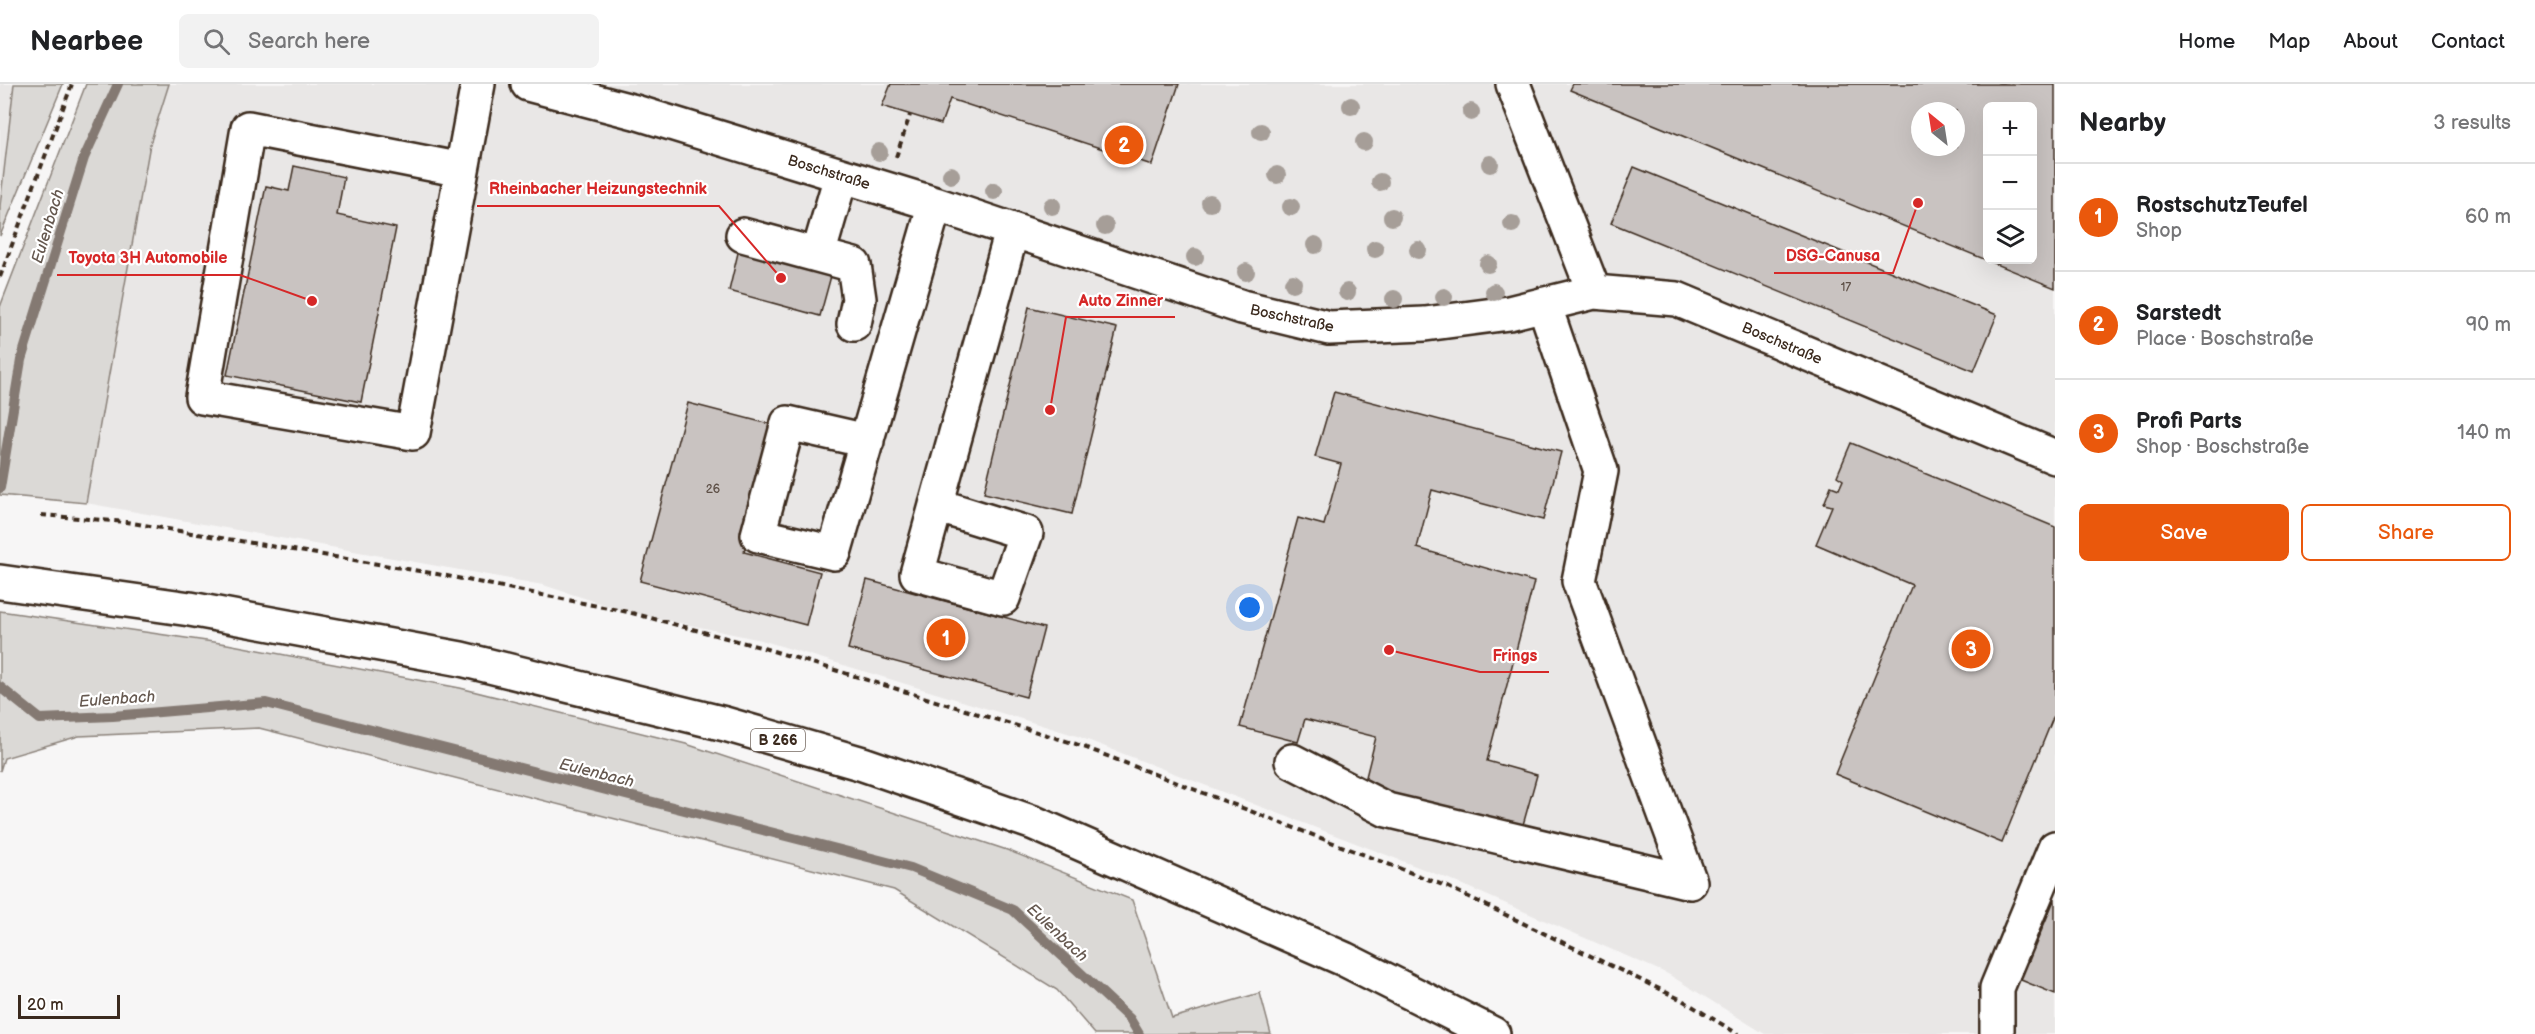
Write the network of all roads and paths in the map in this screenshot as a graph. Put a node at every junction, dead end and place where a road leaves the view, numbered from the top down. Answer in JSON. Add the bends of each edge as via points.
{"nodes":[{"id":1,"x":72,"y":84,"type":"edge"},
{"id":2,"x":478,"y":84,"type":"edge"},
{"id":3,"x":528,"y":84,"type":"edge"},
{"id":4,"x":1513,"y":84,"type":"edge"},
{"id":5,"x":910,"y":115,"type":"dead end"},
{"id":6,"x":462,"y":170,"type":"junction"},
{"id":7,"x":841,"y":176,"type":"junction"},
{"id":8,"x":885,"y":189,"type":"junction"},
{"id":9,"x":935,"y":204,"type":"junction"},
{"id":10,"x":1012,"y":231,"type":"junction"},
{"id":11,"x":744,"y":235,"type":"dead end"},
{"id":12,"x":818,"y":255,"type":"junction"},
{"id":13,"x":0,"y":277,"type":"edge"},
{"id":14,"x":1594,"y":292,"type":"junction"},
{"id":15,"x":1544,"y":304,"type":"junction"},
{"id":16,"x":854,"y":324,"type":"dead end"},
{"id":17,"x":867,"y":441,"type":"dead end"},
{"id":18,"x":2055,"y":457,"type":"edge"},
{"id":19,"x":936,"y":505,"type":"dead end"},
{"id":20,"x":41,"y":515,"type":"dead end"},
{"id":21,"x":10,"y":584,"type":"edge"},
{"id":22,"x":1292,"y":761,"type":"dead end"},
{"id":23,"x":2055,"y":848,"type":"edge"},
{"id":24,"x":1492,"y":1034,"type":"edge"},
{"id":25,"x":1738,"y":1034,"type":"edge"},
{"id":26,"x":1997,"y":1034,"type":"edge"}],
"edges":[{"from":1,"to":13,"type":"path"},
{"from":2,"to":6,"type":"street"},
{"from":3,"to":7,"type":"street","name":"Boschstraße","via":[[635,112]]},
{"from":4,"to":14,"type":"street"},
{"from":5,"to":8,"type":"path"},
{"from":6,"to":6,"type":"street","via":[[413,433],[202,397],[248,128]]},
{"from":7,"to":8,"type":"street","name":"Boschstraße"},
{"from":7,"to":12,"type":"street"},
{"from":8,"to":9,"type":"street","name":"Boschstraße"},
{"from":9,"to":10,"type":"street","name":"Boschstraße"},
{"from":9,"to":17,"type":"street"},
{"from":10,"to":15,"type":"street","name":"Boschstraße","via":[[1242,307],[1329,328],[1425,324],[1509,313]]},
{"from":10,"to":19,"type":"street"},
{"from":11,"to":12,"type":"street"},
{"from":12,"to":16,"type":"street","via":[[854,265],[859,298]]},
{"from":14,"to":15,"type":"street","name":"Boschstraße"},
{"from":14,"to":18,"type":"street","name":"Boschstraße","via":[[1677,299]]},
{"from":15,"to":22,"type":"street","via":[[1601,471],[1579,581],[1690,882],[1387,810]]},
{"from":20,"to":25,"type":"path","via":[[126,522],[414,570],[628,612],[760,647],[1076,744],[1448,887],[1682,1000]]},
{"from":21,"to":24,"type":"street","number":"B 266","via":[[190,609],[462,659],[725,724],[863,764],[1034,823],[1344,958]]},
{"from":23,"to":26,"type":"street","via":[[1997,988]]}]}
